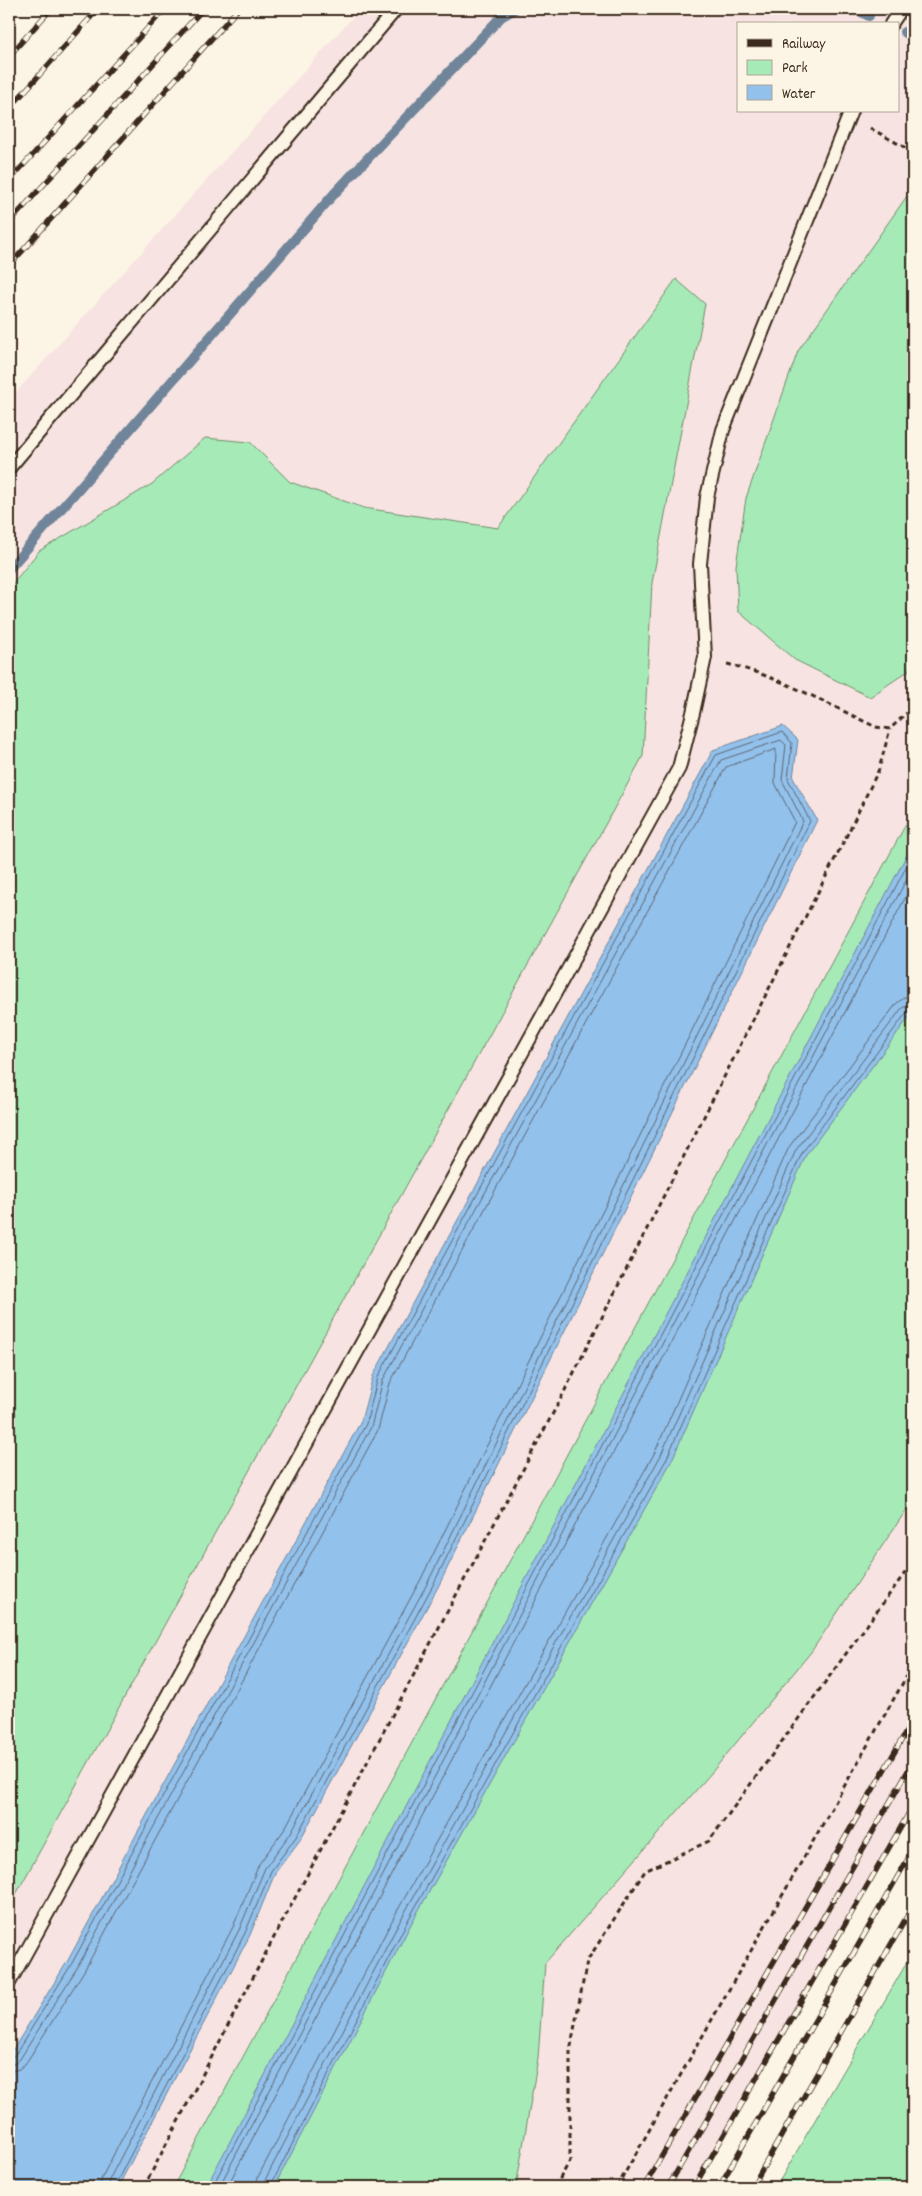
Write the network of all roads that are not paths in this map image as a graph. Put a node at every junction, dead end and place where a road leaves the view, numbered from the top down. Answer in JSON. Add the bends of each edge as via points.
{"nodes":[{"id":1,"x":396,"y":9,"type":"edge"},
{"id":2,"x":901,"y":9,"type":"edge"},
{"id":3,"x":892,"y":22,"type":"edge"},
{"id":4,"x":850,"y":114,"type":"edge"},
{"id":5,"x":9,"y":468,"type":"edge"},
{"id":6,"x":9,"y":1982,"type":"edge"}],
"edges":[{"from":1,"to":5,"type":"lane"},
{"from":2,"to":3,"type":"lane"},
{"from":4,"to":6,"type":"lane","via":[[723,430],[707,497],[700,564],[705,657],[679,768]]}]}
